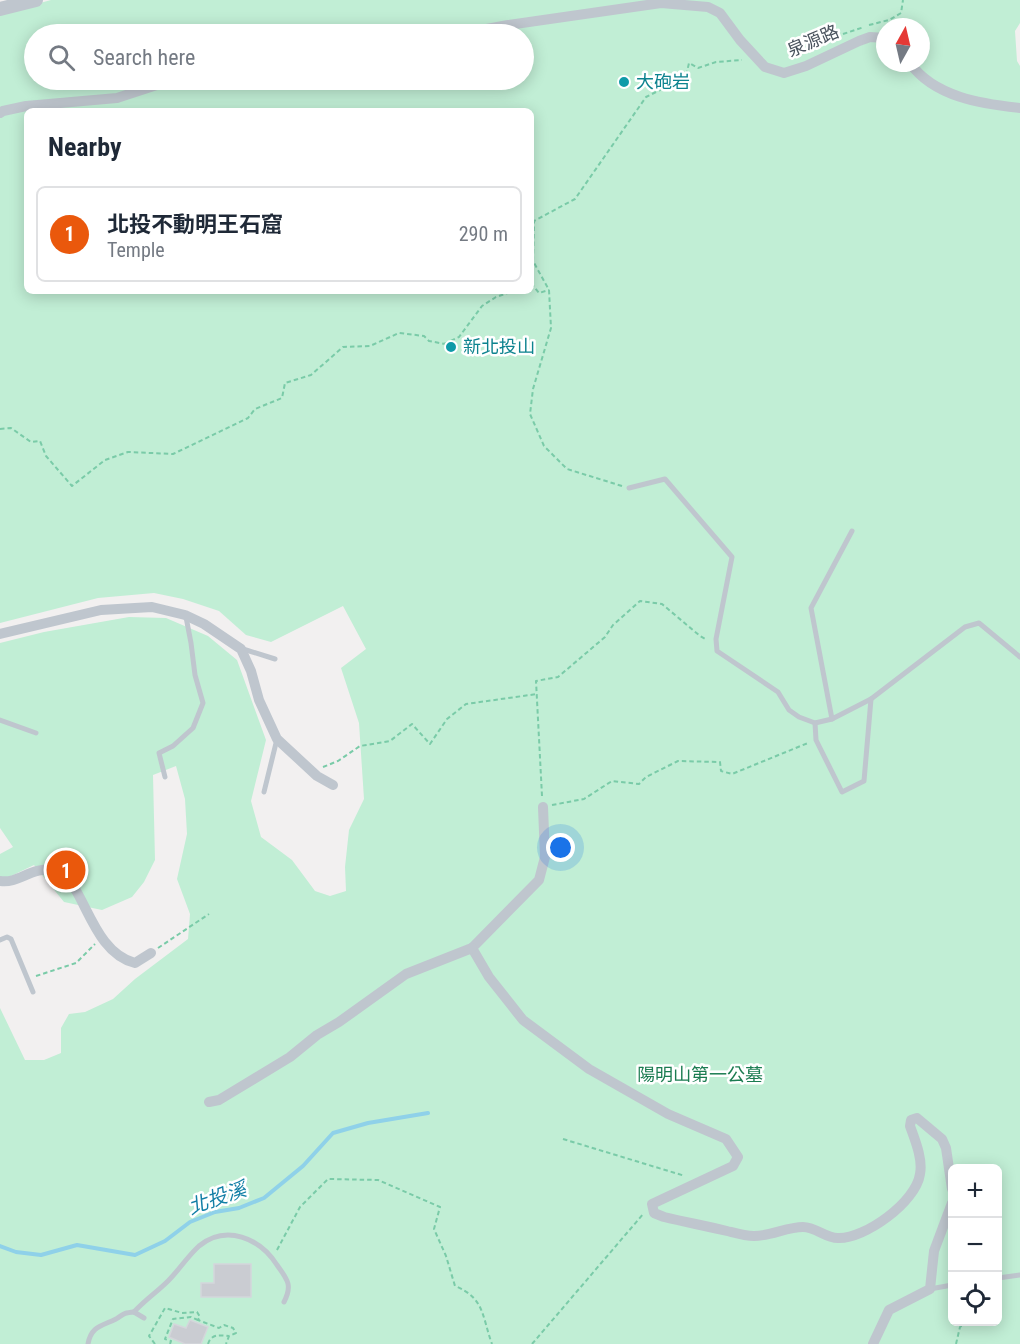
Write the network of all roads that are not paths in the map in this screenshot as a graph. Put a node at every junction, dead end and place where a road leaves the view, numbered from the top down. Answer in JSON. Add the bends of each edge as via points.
{"nodes":[{"id":1,"x":36,"y":0,"type":"edge"},
{"id":2,"x":0,"y":9,"type":"edge"},
{"id":3,"x":515,"y":24,"type":"edge"},
{"id":4,"x":876,"y":37,"type":"edge"},
{"id":5,"x":919,"y":72,"type":"edge"},
{"id":6,"x":141,"y":90,"type":"edge"},
{"id":7,"x":1020,"y":108,"type":"edge"},
{"id":8,"x":0,"y":113,"type":"edge"},
{"id":9,"x":629,"y":488,"type":"road end"},
{"id":10,"x":852,"y":531,"type":"dead end"},
{"id":11,"x":185,"y":615,"type":"junction"},
{"id":12,"x":0,"y":634,"type":"edge"},
{"id":13,"x":241,"y":648,"type":"junction"},
{"id":14,"x":1020,"y":657,"type":"edge"},
{"id":15,"x":275,"y":659,"type":"dead end"},
{"id":16,"x":871,"y":699,"type":"junction"},
{"id":17,"x":832,"y":719,"type":"junction"},
{"id":18,"x":0,"y":720,"type":"edge"},
{"id":19,"x":815,"y":723,"type":"junction"},
{"id":20,"x":36,"y":733,"type":"dead end"},
{"id":21,"x":277,"y":739,"type":"junction"},
{"id":22,"x":165,"y":777,"type":"dead end"},
{"id":23,"x":333,"y":785,"type":"dead end"},
{"id":24,"x":264,"y":792,"type":"dead end"},
{"id":25,"x":543,"y":807,"type":"road end"},
{"id":26,"x":0,"y":881,"type":"edge"},
{"id":27,"x":0,"y":940,"type":"edge"},
{"id":28,"x":472,"y":948,"type":"junction"},
{"id":29,"x":151,"y":953,"type":"road end"},
{"id":30,"x":33,"y":992,"type":"dead end"},
{"id":31,"x":208,"y":1102,"type":"dead end"},
{"id":32,"x":948,"y":1164,"type":"edge"},
{"id":33,"x":948,"y":1214,"type":"edge"},
{"id":34,"x":1020,"y":1275,"type":"edge"},
{"id":35,"x":1002,"y":1277,"type":"edge"},
{"id":36,"x":948,"y":1286,"type":"edge"},
{"id":37,"x":930,"y":1289,"type":"junction"},
{"id":38,"x":284,"y":1302,"type":"dead end"},
{"id":39,"x":134,"y":1312,"type":"junction"},
{"id":40,"x":144,"y":1318,"type":"dead end"},
{"id":41,"x":88,"y":1344,"type":"edge"},
{"id":42,"x":873,"y":1344,"type":"edge"}],
"edges":[{"from":1,"to":2,"type":"street"},
{"from":3,"to":4,"type":"street","name":"泉源路","via":[[661,3],[708,6],[720,13],[765,67],[784,73]]},
{"from":5,"to":7,"type":"street","via":[[932,84],[972,102]]},
{"from":6,"to":8,"type":"street","via":[[117,98],[26,106]]},
{"from":9,"to":19,"type":"lane","via":[[665,479],[732,557],[717,651],[778,692],[789,710]]},
{"from":10,"to":17,"type":"lane","via":[[811,608]]},
{"from":11,"to":12,"type":"street","via":[[153,607],[101,610]]},
{"from":11,"to":13,"type":"street"},
{"from":11,"to":22,"type":"lane","via":[[203,703],[193,728],[159,753]]},
{"from":13,"to":15,"type":"lane"},
{"from":13,"to":21,"type":"street"},
{"from":14,"to":16,"type":"lane","via":[[979,623],[965,627]]},
{"from":16,"to":17,"type":"lane"},
{"from":16,"to":19,"type":"lane","via":[[864,781],[842,792],[816,740]]},
{"from":17,"to":19,"type":"lane"},
{"from":18,"to":20,"type":"lane"},
{"from":21,"to":23,"type":"street"},
{"from":21,"to":24,"type":"lane"},
{"from":25,"to":28,"type":"street","via":[[546,857],[539,880]]},
{"from":26,"to":29,"type":"street","via":[[9,882],[36,870],[57,870],[72,884],[101,938],[123,960],[135,963]]},
{"from":27,"to":30,"type":"lane","via":[[11,939]]},
{"from":28,"to":31,"type":"street","via":[[406,974],[290,1057],[219,1100]]},
{"from":28,"to":32,"type":"street","via":[[523,1020],[564,1051],[668,1114],[726,1139],[738,1157],[733,1166],[652,1204],[654,1213],[753,1236],[806,1227],[839,1239],[869,1228],[895,1211],[916,1188],[921,1163],[911,1120],[917,1118],[942,1139]]},
{"from":33,"to":37,"type":"street","via":[[934,1251]]},
{"from":34,"to":35,"type":"lane"},
{"from":36,"to":37,"type":"lane"},
{"from":37,"to":42,"type":"street","via":[[889,1310]]},
{"from":38,"to":39,"type":"lane","via":[[289,1292],[288,1280],[273,1258],[245,1237],[229,1234],[200,1245]]},
{"from":39,"to":40,"type":"lane"},
{"from":39,"to":41,"type":"lane","via":[[97,1326]]}]}
